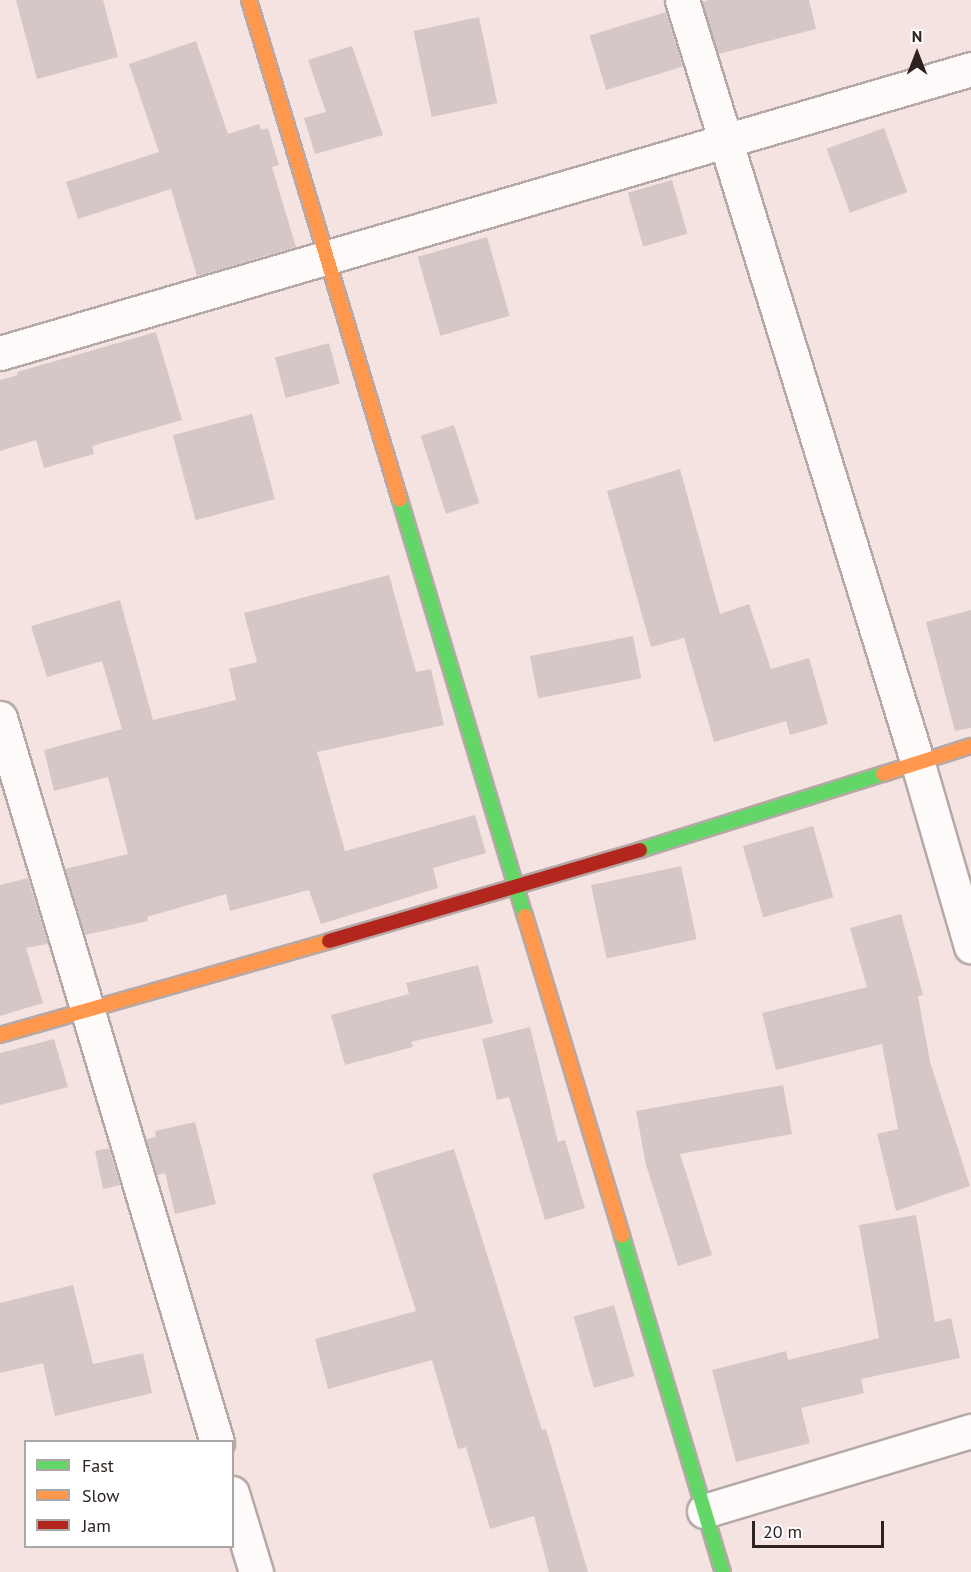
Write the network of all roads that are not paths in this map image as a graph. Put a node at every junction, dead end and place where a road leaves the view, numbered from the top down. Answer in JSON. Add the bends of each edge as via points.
{"nodes":[{"id":1,"x":249,"y":0,"type":"edge"},
{"id":2,"x":682,"y":0,"type":"edge"},
{"id":3,"x":971,"y":69,"type":"edge"},
{"id":4,"x":725,"y":141,"type":"junction"},
{"id":5,"x":327,"y":259,"type":"junction"},
{"id":6,"x":0,"y":353,"type":"edge"},
{"id":7,"x":0,"y":718,"type":"edge"},
{"id":8,"x":971,"y":746,"type":"edge"},
{"id":9,"x":918,"y":764,"type":"junction"},
{"id":10,"x":517,"y":888,"type":"junction"},
{"id":11,"x":971,"y":946,"type":"edge"},
{"id":12,"x":87,"y":1009,"type":"junction"},
{"id":13,"x":0,"y":1035,"type":"edge"},
{"id":14,"x":971,"y":1431,"type":"edge"},
{"id":15,"x":216,"y":1440,"type":"edge"},
{"id":16,"x":234,"y":1500,"type":"edge"},
{"id":17,"x":704,"y":1511,"type":"junction"},
{"id":18,"x":256,"y":1572,"type":"edge"},
{"id":19,"x":723,"y":1572,"type":"edge"}],
"edges":[{"from":1,"to":5,"type":"street"},
{"from":2,"to":4,"type":"street"},
{"from":3,"to":4,"type":"street"},
{"from":4,"to":5,"type":"street"},
{"from":4,"to":9,"type":"street"},
{"from":5,"to":6,"type":"street"},
{"from":5,"to":10,"type":"street"},
{"from":7,"to":12,"type":"street"},
{"from":8,"to":9,"type":"street"},
{"from":9,"to":10,"type":"street"},
{"from":9,"to":11,"type":"street"},
{"from":10,"to":12,"type":"street"},
{"from":10,"to":17,"type":"street"},
{"from":12,"to":13,"type":"street"},
{"from":12,"to":15,"type":"street"},
{"from":14,"to":17,"type":"street"},
{"from":16,"to":18,"type":"street"},
{"from":17,"to":19,"type":"street"}]}
